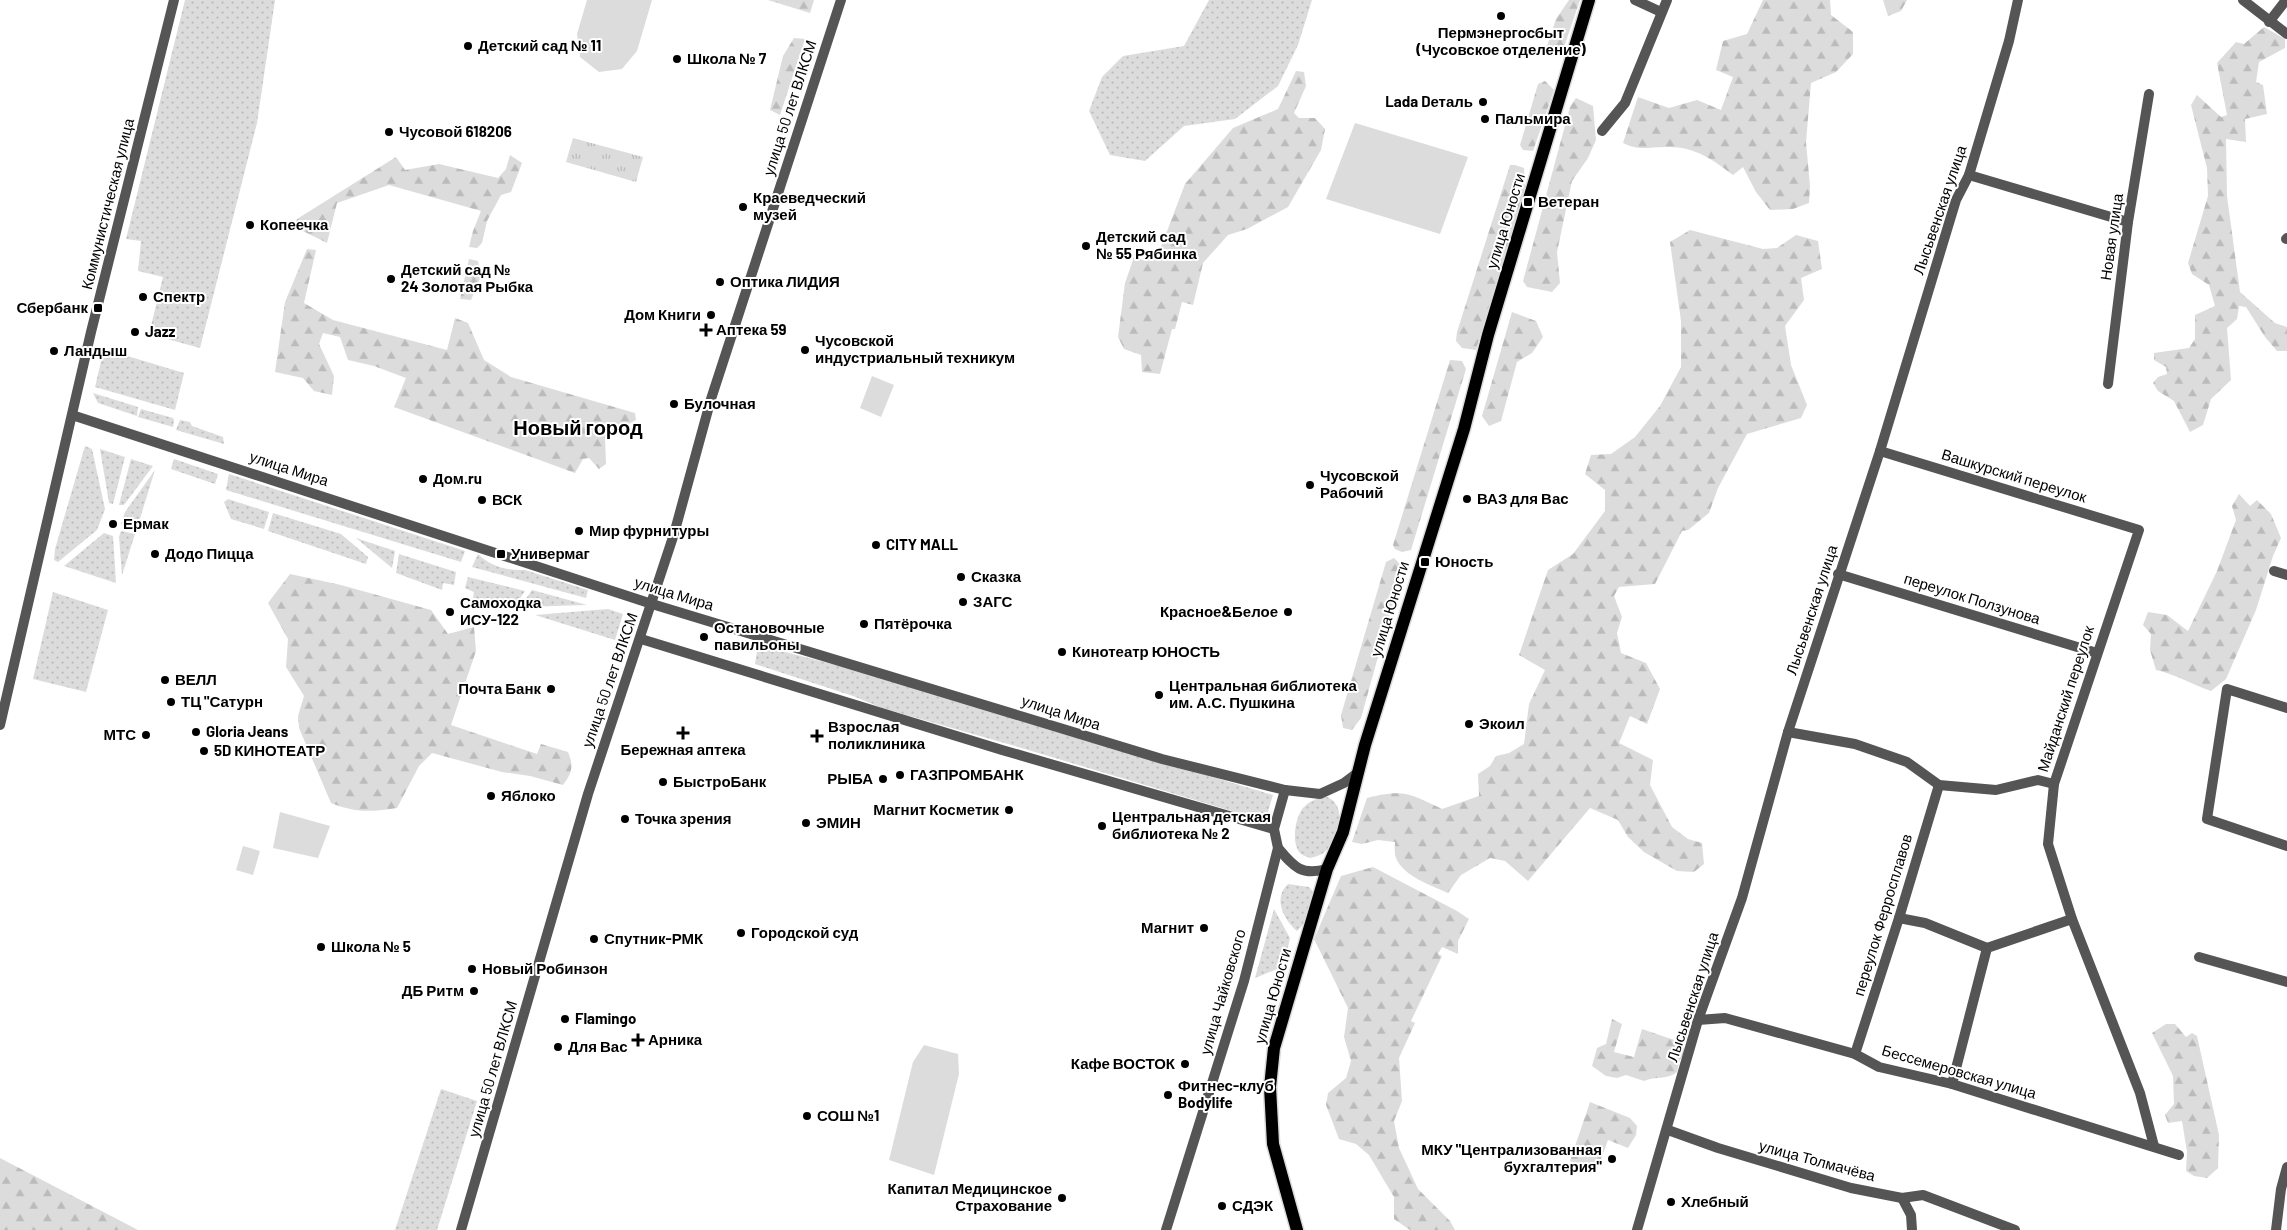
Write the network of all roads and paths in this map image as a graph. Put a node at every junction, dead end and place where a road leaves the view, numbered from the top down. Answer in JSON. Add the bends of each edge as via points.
{"nodes":[{"id":1,"x":174,"y":0,"type":"edge"},
{"id":2,"x":841,"y":0,"type":"edge"},
{"id":3,"x":1588,"y":0,"type":"edge"},
{"id":4,"x":1635,"y":0,"type":"edge"},
{"id":5,"x":1668,"y":0,"type":"edge"},
{"id":6,"x":2018,"y":0,"type":"edge"},
{"id":7,"x":2244,"y":0,"type":"edge"},
{"id":8,"x":2286,"y":0,"type":"edge"},
{"id":9,"x":1661,"y":12,"type":"junction"},
{"id":10,"x":2269,"y":22,"type":"junction"},
{"id":11,"x":2287,"y":34,"type":"edge"},
{"id":12,"x":2149,"y":94,"type":"dead end"},
{"id":13,"x":1602,"y":131,"type":"dead end"},
{"id":14,"x":1969,"y":175,"type":"junction"},
{"id":15,"x":2128,"y":222,"type":"junction"},
{"id":16,"x":2108,"y":384,"type":"dead end"},
{"id":17,"x":72,"y":415,"type":"junction"},
{"id":18,"x":1880,"y":451,"type":"junction"},
{"id":19,"x":2139,"y":530,"type":"joint"},
{"id":20,"x":2274,"y":571,"type":"dead end"},
{"id":21,"x":1838,"y":574,"type":"junction"},
{"id":22,"x":2287,"y":575,"type":"edge"},
{"id":23,"x":652,"y":604,"type":"junction"},
{"id":24,"x":641,"y":639,"type":"junction"},
{"id":25,"x":2097,"y":653,"type":"junction"},
{"id":26,"x":2287,"y":708,"type":"edge"},
{"id":27,"x":0,"y":726,"type":"edge"},
{"id":28,"x":1788,"y":732,"type":"junction"},
{"id":29,"x":1356,"y":774,"type":"junction"},
{"id":30,"x":2054,"y":784,"type":"junction"},
{"id":31,"x":1939,"y":785,"type":"junction"},
{"id":32,"x":1285,"y":790,"type":"junction"},
{"id":33,"x":1274,"y":829,"type":"junction"},
{"id":34,"x":2287,"y":846,"type":"edge"},
{"id":35,"x":1278,"y":848,"type":"junction"},
{"id":36,"x":1327,"y":869,"type":"junction"},
{"id":37,"x":1899,"y":918,"type":"junction"},
{"id":38,"x":2072,"y":919,"type":"junction"},
{"id":39,"x":1988,"y":948,"type":"junction"},
{"id":40,"x":2198,"y":958,"type":"dead end"},
{"id":41,"x":2287,"y":982,"type":"edge"},
{"id":42,"x":1698,"y":1020,"type":"junction"},
{"id":43,"x":1855,"y":1054,"type":"junction"},
{"id":44,"x":1952,"y":1084,"type":"junction"},
{"id":45,"x":1668,"y":1130,"type":"junction"},
{"id":46,"x":2154,"y":1146,"type":"junction"},
{"id":47,"x":2179,"y":1155,"type":"dead end"},
{"id":48,"x":2287,"y":1167,"type":"edge"},
{"id":49,"x":1902,"y":1198,"type":"junction"},
{"id":50,"x":461,"y":1230,"type":"edge"},
{"id":51,"x":1166,"y":1230,"type":"edge"},
{"id":52,"x":1297,"y":1230,"type":"edge"},
{"id":53,"x":1638,"y":1230,"type":"edge"},
{"id":54,"x":1912,"y":1230,"type":"edge"},
{"id":55,"x":2015,"y":1230,"type":"edge"},
{"id":56,"x":2276,"y":1230,"type":"edge"}],
"edges":[{"from":1,"to":17,"type":"street","name":"Коммунистическая улица"},
{"from":2,"to":23,"type":"street","name":"улица 50 лет ВЛКСМ","via":[[712,399]]},
{"from":3,"to":29,"type":"main road","name":"улица Юности","via":[[1488,336],[1464,429]]},
{"from":4,"to":9,"type":"street"},
{"from":5,"to":9,"type":"street"},
{"from":6,"to":14,"type":"street","name":"Лысьвенская улица"},
{"from":7,"to":10,"type":"street"},
{"from":8,"to":10,"type":"street"},
{"from":9,"to":13,"type":"street","via":[[1654,37],[1625,103]]},
{"from":10,"to":11,"type":"street"},
{"from":12,"to":15,"type":"street","name":"Новая улица"},
{"from":14,"to":15,"type":"street"},
{"from":14,"to":18,"type":"street","name":"Лысьвенская улица","via":[[1956,200]]},
{"from":15,"to":16,"type":"street","name":"Новая улица"},
{"from":17,"to":23,"type":"street","name":"улица Мира"},
{"from":17,"to":27,"type":"street","name":"Коммунистическая улица"},
{"from":18,"to":19,"type":"street","name":"Вашкурский переулок"},
{"from":18,"to":21,"type":"street","name":"Лысьвенская улица"},
{"from":19,"to":25,"type":"street","name":"Майданский переулок"},
{"from":20,"to":22,"type":"street"},
{"from":21,"to":25,"type":"street","name":"переулок Ползунова"},
{"from":21,"to":28,"type":"street","name":"Лысьвенская улица"},
{"from":23,"to":24,"type":"street","name":"улица 50 лет ВЛКСМ"},
{"from":23,"to":32,"type":"street","name":"улица Мира","via":[[1114,746]]},
{"from":24,"to":33,"type":"street","via":[[966,740]]},
{"from":24,"to":50,"type":"street","name":"улица 50 лет ВЛКСМ","via":[[588,794]]},
{"from":25,"to":30,"type":"street","name":"Майданский переулок"},
{"from":26,"to":34,"type":"street","via":[[2227,689],[2207,819]]},
{"from":28,"to":31,"type":"street","via":[[1855,744],[1907,762]]},
{"from":28,"to":42,"type":"street","name":"Лысьвенская улица","via":[[1742,898]]},
{"from":29,"to":32,"type":"street","name":"улица Мира","via":[[1320,794]]},
{"from":29,"to":36,"type":"main road","name":"улица Юности","via":[[1343,832]]},
{"from":30,"to":31,"type":"street","name":"Майданский переулок","via":[[2038,780],[1996,790]]},
{"from":30,"to":38,"type":"street","via":[[2048,844]]},
{"from":31,"to":37,"type":"street","name":"переулок Ферросплавов"},
{"from":32,"to":33,"type":"street","name":"улица Чайковского"},
{"from":33,"to":35,"type":"street","name":"улица Чайковского"},
{"from":35,"to":36,"type":"street","via":[[1302,871]]},
{"from":35,"to":51,"type":"street","name":"улица Чайковского","via":[[1244,981]]},
{"from":36,"to":52,"type":"main road","name":"улица Юности","via":[[1274,1048],[1270,1087],[1273,1144]]},
{"from":37,"to":39,"type":"street","via":[[1925,923]]},
{"from":37,"to":43,"type":"street","name":"переулок Ферросплавов"},
{"from":38,"to":39,"type":"street"},
{"from":38,"to":46,"type":"street","via":[[2140,1093]]},
{"from":39,"to":44,"type":"street"},
{"from":40,"to":41,"type":"street"},
{"from":42,"to":43,"type":"street","name":"Бессемеровская улица","via":[[1725,1018]]},
{"from":42,"to":45,"type":"street","name":"Лысьвенская улица"},
{"from":43,"to":44,"type":"street","name":"Бессемеровская улица","via":[[1879,1067]]},
{"from":44,"to":46,"type":"street","name":"Бессемеровская улица"},
{"from":45,"to":49,"type":"street","name":"улица Толмачёва","via":[[1851,1188]]},
{"from":45,"to":53,"type":"street","name":"Лысьвенская улица"},
{"from":46,"to":47,"type":"street","name":"Бессемеровская улица"},
{"from":48,"to":56,"type":"street"},
{"from":49,"to":54,"type":"street","via":[[1911,1215]]},
{"from":49,"to":55,"type":"street","name":"улица Толмачёва","via":[[1924,1195]]}]}
